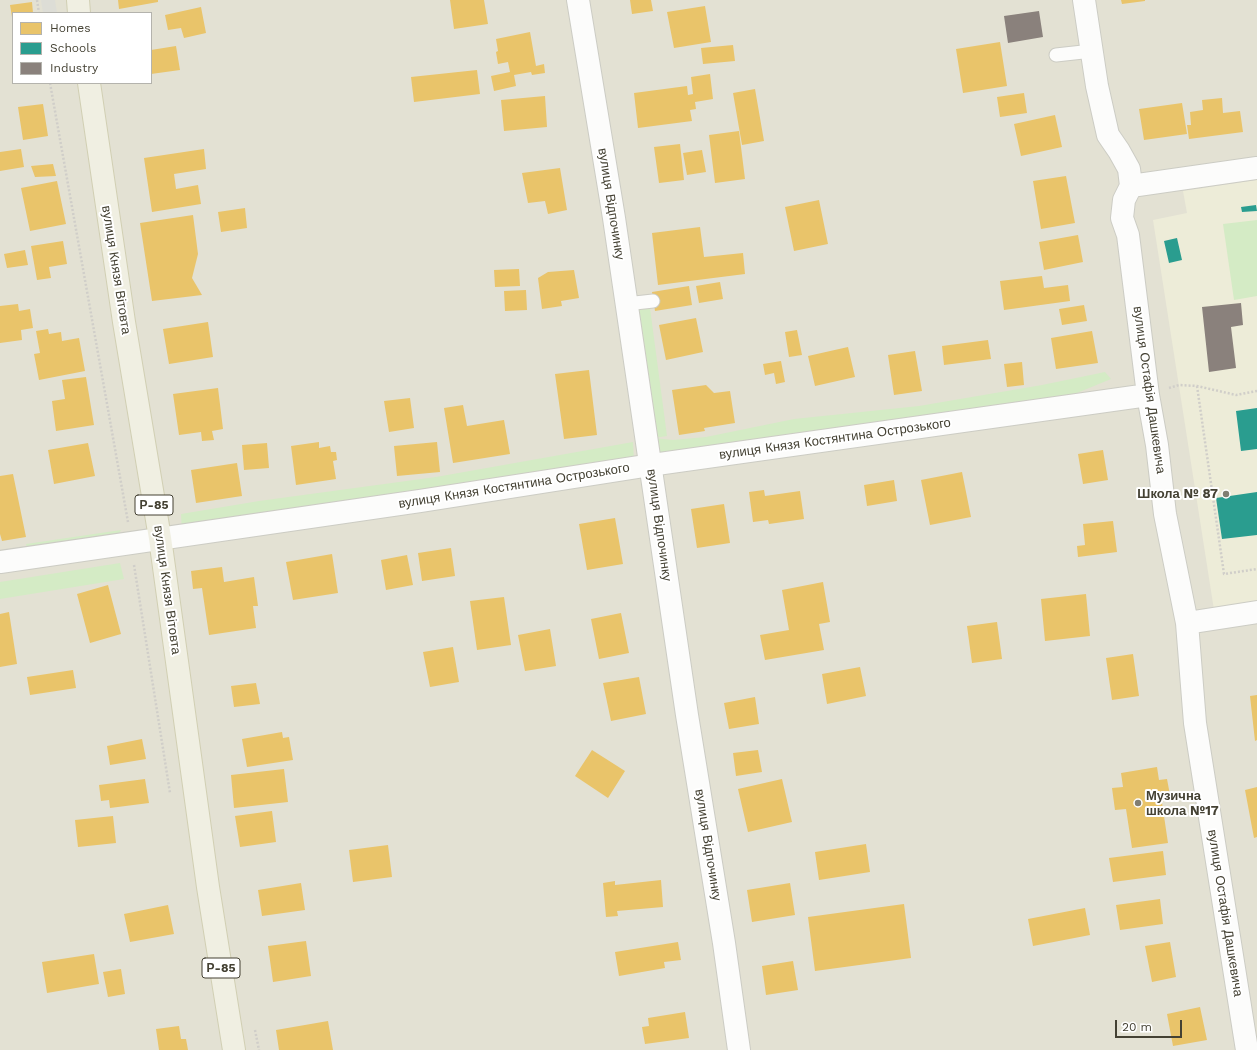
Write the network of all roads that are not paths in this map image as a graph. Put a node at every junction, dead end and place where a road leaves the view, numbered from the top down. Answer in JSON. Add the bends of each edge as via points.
{"nodes":[{"id":1,"x":78,"y":0,"type":"edge"},
{"id":2,"x":578,"y":0,"type":"edge"},
{"id":3,"x":1084,"y":0,"type":"edge"},
{"id":4,"x":79,"y":12,"type":"edge"},
{"id":5,"x":1092,"y":52,"type":"junction"},
{"id":6,"x":1056,"y":55,"type":"dead end"},
{"id":7,"x":89,"y":84,"type":"edge"},
{"id":8,"x":1257,"y":168,"type":"edge"},
{"id":9,"x":1131,"y":186,"type":"junction"},
{"id":10,"x":653,"y":301,"type":"dead end"},
{"id":11,"x":626,"y":304,"type":"junction"},
{"id":12,"x":1148,"y":395,"type":"junction"},
{"id":13,"x":651,"y":464,"type":"junction"},
{"id":14,"x":160,"y":538,"type":"junction"},
{"id":15,"x":0,"y":562,"type":"edge"},
{"id":16,"x":1257,"y":612,"type":"edge"},
{"id":17,"x":1187,"y":623,"type":"junction"},
{"id":18,"x":234,"y":1050,"type":"edge"},
{"id":19,"x":739,"y":1050,"type":"edge"},
{"id":20,"x":1247,"y":1050,"type":"edge"}],
"edges":[{"from":1,"to":4,"type":"main road"},
{"from":2,"to":11,"type":"street","name":"вулиця Відпочинку"},
{"from":3,"to":5,"type":"street"},
{"from":5,"to":6,"type":"lane"},
{"from":5,"to":9,"type":"street","via":[[1108,135],[1129,169]]},
{"from":7,"to":14,"type":"main road","name":"вулиця Князя Вітовта","number":"Р-85","via":[[125,330]]},
{"from":8,"to":9,"type":"street"},
{"from":9,"to":12,"type":"street","name":"вулиця Остафія Дашкевича","via":[[1124,200],[1122,218],[1128,235]]},
{"from":10,"to":11,"type":"lane"},
{"from":11,"to":13,"type":"street","name":"вулиця Відпочинку"},
{"from":12,"to":13,"type":"street","name":"вулиця Князя Костянтина Острозького"},
{"from":12,"to":17,"type":"street","name":"вулиця Остафія Дашкевича","via":[[1165,514]]},
{"from":13,"to":14,"type":"street","name":"вулиця Князя Костянтина Острозького"},
{"from":13,"to":19,"type":"street","name":"вулиця Відпочинку"},
{"from":14,"to":15,"type":"street","name":"вулиця Князя Костянтина Острозького"},
{"from":14,"to":18,"type":"main road","name":"вулиця Князя Вітовта","number":"Р-85","via":[[208,887]]},
{"from":16,"to":17,"type":"street"},
{"from":17,"to":20,"type":"street","name":"вулиця Остафія Дашкевича","via":[[1196,729]]}]}
